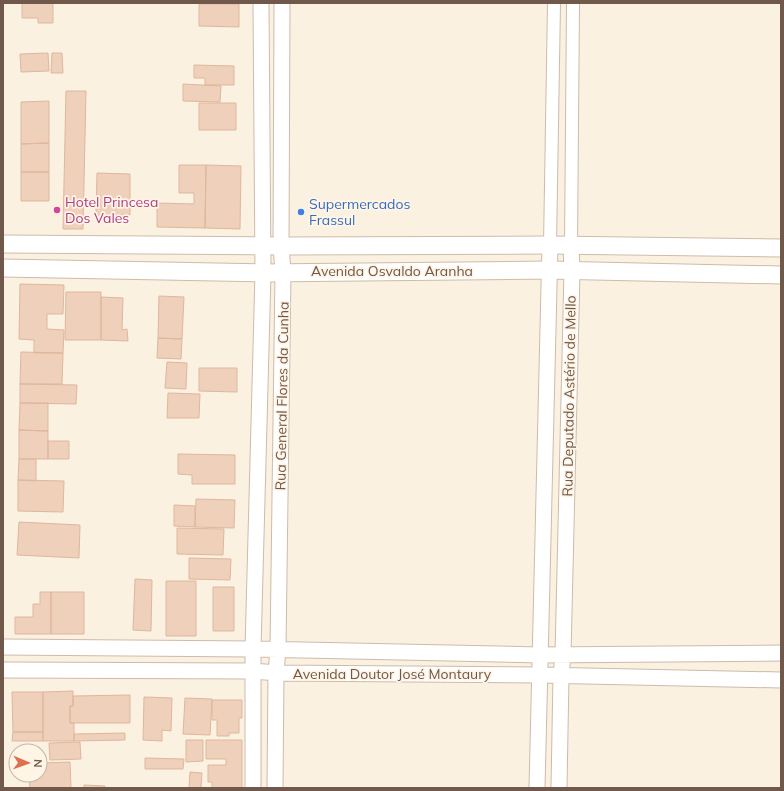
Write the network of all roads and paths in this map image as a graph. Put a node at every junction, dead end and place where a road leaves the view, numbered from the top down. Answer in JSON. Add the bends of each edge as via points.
{"nodes":[{"id":1,"x":261,"y":3,"type":"edge"},
{"id":2,"x":282,"y":3,"type":"edge"},
{"id":3,"x":554,"y":3,"type":"edge"},
{"id":4,"x":573,"y":3,"type":"edge"},
{"id":5,"x":573,"y":29,"type":"junction"},
{"id":6,"x":553,"y":31,"type":"junction"},
{"id":7,"x":262,"y":103,"type":"junction"},
{"id":8,"x":282,"y":103,"type":"junction"},
{"id":9,"x":3,"y":244,"type":"edge"},
{"id":10,"x":550,"y":245,"type":"junction"},
{"id":11,"x":262,"y":246,"type":"junction"},
{"id":12,"x":281,"y":246,"type":"junction"},
{"id":13,"x":571,"y":246,"type":"junction"},
{"id":14,"x":781,"y":248,"type":"edge"},
{"id":15,"x":3,"y":268,"type":"edge"},
{"id":16,"x":549,"y":270,"type":"junction"},
{"id":17,"x":572,"y":271,"type":"junction"},
{"id":18,"x":283,"y":272,"type":"junction"},
{"id":19,"x":263,"y":273,"type":"junction"},
{"id":20,"x":781,"y":275,"type":"edge"},
{"id":21,"x":546,"y":410,"type":"junction"},
{"id":22,"x":568,"y":410,"type":"junction"},
{"id":23,"x":256,"y":532,"type":"junction"},
{"id":24,"x":280,"y":532,"type":"junction"},
{"id":25,"x":3,"y":647,"type":"edge"},
{"id":26,"x":253,"y":648,"type":"junction"},
{"id":27,"x":278,"y":649,"type":"junction"},
{"id":28,"x":781,"y":652,"type":"edge"},
{"id":29,"x":540,"y":655,"type":"junction"},
{"id":30,"x":563,"y":655,"type":"junction"},
{"id":31,"x":3,"y":670,"type":"edge"},
{"id":32,"x":253,"y":671,"type":"junction"},
{"id":33,"x":276,"y":673,"type":"junction"},
{"id":34,"x":539,"y":675,"type":"junction"},
{"id":35,"x":561,"y":676,"type":"junction"},
{"id":36,"x":781,"y":680,"type":"edge"},
{"id":37,"x":253,"y":788,"type":"edge"},
{"id":38,"x":275,"y":788,"type":"edge"},
{"id":39,"x":537,"y":788,"type":"edge"},
{"id":40,"x":559,"y":788,"type":"edge"}],
"edges":[{"from":1,"to":7,"type":"street","name":"Rua General Flores da Cunha"},
{"from":2,"to":8,"type":"street","name":"Rua General Flores da Cunha"},
{"from":3,"to":6,"type":"street","name":"Rua Deputado Astério de Mello"},
{"from":4,"to":5,"type":"street","name":"Rua Deputado Astério de Mello"},
{"from":5,"to":6,"type":"street"},
{"from":5,"to":13,"type":"street","name":"Rua Deputado Astério de Mello"},
{"from":6,"to":10,"type":"street","name":"Rua Deputado Astério de Mello"},
{"from":7,"to":8,"type":"street"},
{"from":7,"to":11,"type":"street","name":"Rua General Flores da Cunha"},
{"from":8,"to":12,"type":"street","name":"Rua General Flores da Cunha"},
{"from":9,"to":11,"type":"main road","name":"Avenida Osvaldo Aranha"},
{"from":10,"to":12,"type":"main road","name":"Avenida Osvaldo Aranha"},
{"from":10,"to":13,"type":"main road","name":"Avenida Osvaldo Aranha"},
{"from":10,"to":16,"type":"street","name":"Rua Deputado Astério de Mello"},
{"from":11,"to":12,"type":"main road","name":"Avenida Osvaldo Aranha"},
{"from":11,"to":19,"type":"street","name":"Rua General Flores da Cunha"},
{"from":12,"to":18,"type":"street","name":"Rua General Flores da Cunha"},
{"from":13,"to":14,"type":"main road","name":"Avenida Osvaldo Aranha"},
{"from":13,"to":17,"type":"street","name":"Rua Deputado Astério de Mello"},
{"from":15,"to":19,"type":"main road","name":"Avenida Osvaldo Aranha"},
{"from":16,"to":17,"type":"main road","name":"Avenida Osvaldo Aranha"},
{"from":16,"to":18,"type":"main road","name":"Avenida Osvaldo Aranha"},
{"from":16,"to":21,"type":"street","name":"Rua Deputado Astério de Mello"},
{"from":17,"to":20,"type":"main road","name":"Avenida Osvaldo Aranha"},
{"from":17,"to":22,"type":"street","name":"Rua Deputado Astério de Mello"},
{"from":18,"to":19,"type":"main road","name":"Avenida Osvaldo Aranha"},
{"from":18,"to":24,"type":"street","name":"Rua General Flores da Cunha"},
{"from":19,"to":23,"type":"street","name":"Rua General Flores da Cunha"},
{"from":21,"to":22,"type":"street"},
{"from":21,"to":29,"type":"street","name":"Rua Deputado Astério de Mello"},
{"from":22,"to":30,"type":"street","name":"Rua Deputado Astério de Mello"},
{"from":23,"to":24,"type":"street"},
{"from":23,"to":26,"type":"street","name":"Rua General Flores da Cunha"},
{"from":24,"to":27,"type":"street","name":"Rua General Flores da Cunha"},
{"from":25,"to":26,"type":"street","name":"Avenida Doutor José Montaury"},
{"from":26,"to":27,"type":"street","name":"Avenida Doutor José Montaury"},
{"from":26,"to":32,"type":"street","name":"Rua General Flores da Cunha"},
{"from":27,"to":29,"type":"street","name":"Avenida Doutor José Montaury"},
{"from":27,"to":33,"type":"street","name":"Rua General Flores da Cunha"},
{"from":28,"to":30,"type":"street","name":"Avenida Doutor José Montaury"},
{"from":29,"to":30,"type":"street","name":"Avenida Doutor José Montaury"},
{"from":29,"to":34,"type":"street","name":"Rua Deputado Astério de Mello"},
{"from":30,"to":35,"type":"street","name":"Rua Deputado Astério de Mello"},
{"from":31,"to":32,"type":"street","name":"Avenida Doutor José Montaury"},
{"from":32,"to":33,"type":"street","name":"Avenida Doutor José Montaury"},
{"from":32,"to":37,"type":"street","name":"Rua General Flores da Cunha"},
{"from":33,"to":34,"type":"street","name":"Avenida Doutor José Montaury"},
{"from":33,"to":38,"type":"street","name":"Rua General Flores da Cunha"},
{"from":34,"to":35,"type":"street","name":"Avenida Doutor José Montaury"},
{"from":34,"to":39,"type":"street","name":"Rua Deputado Astério de Mello"},
{"from":35,"to":36,"type":"street","name":"Avenida Doutor José Montaury"},
{"from":35,"to":40,"type":"street","name":"Rua Deputado Astério de Mello"}]}
